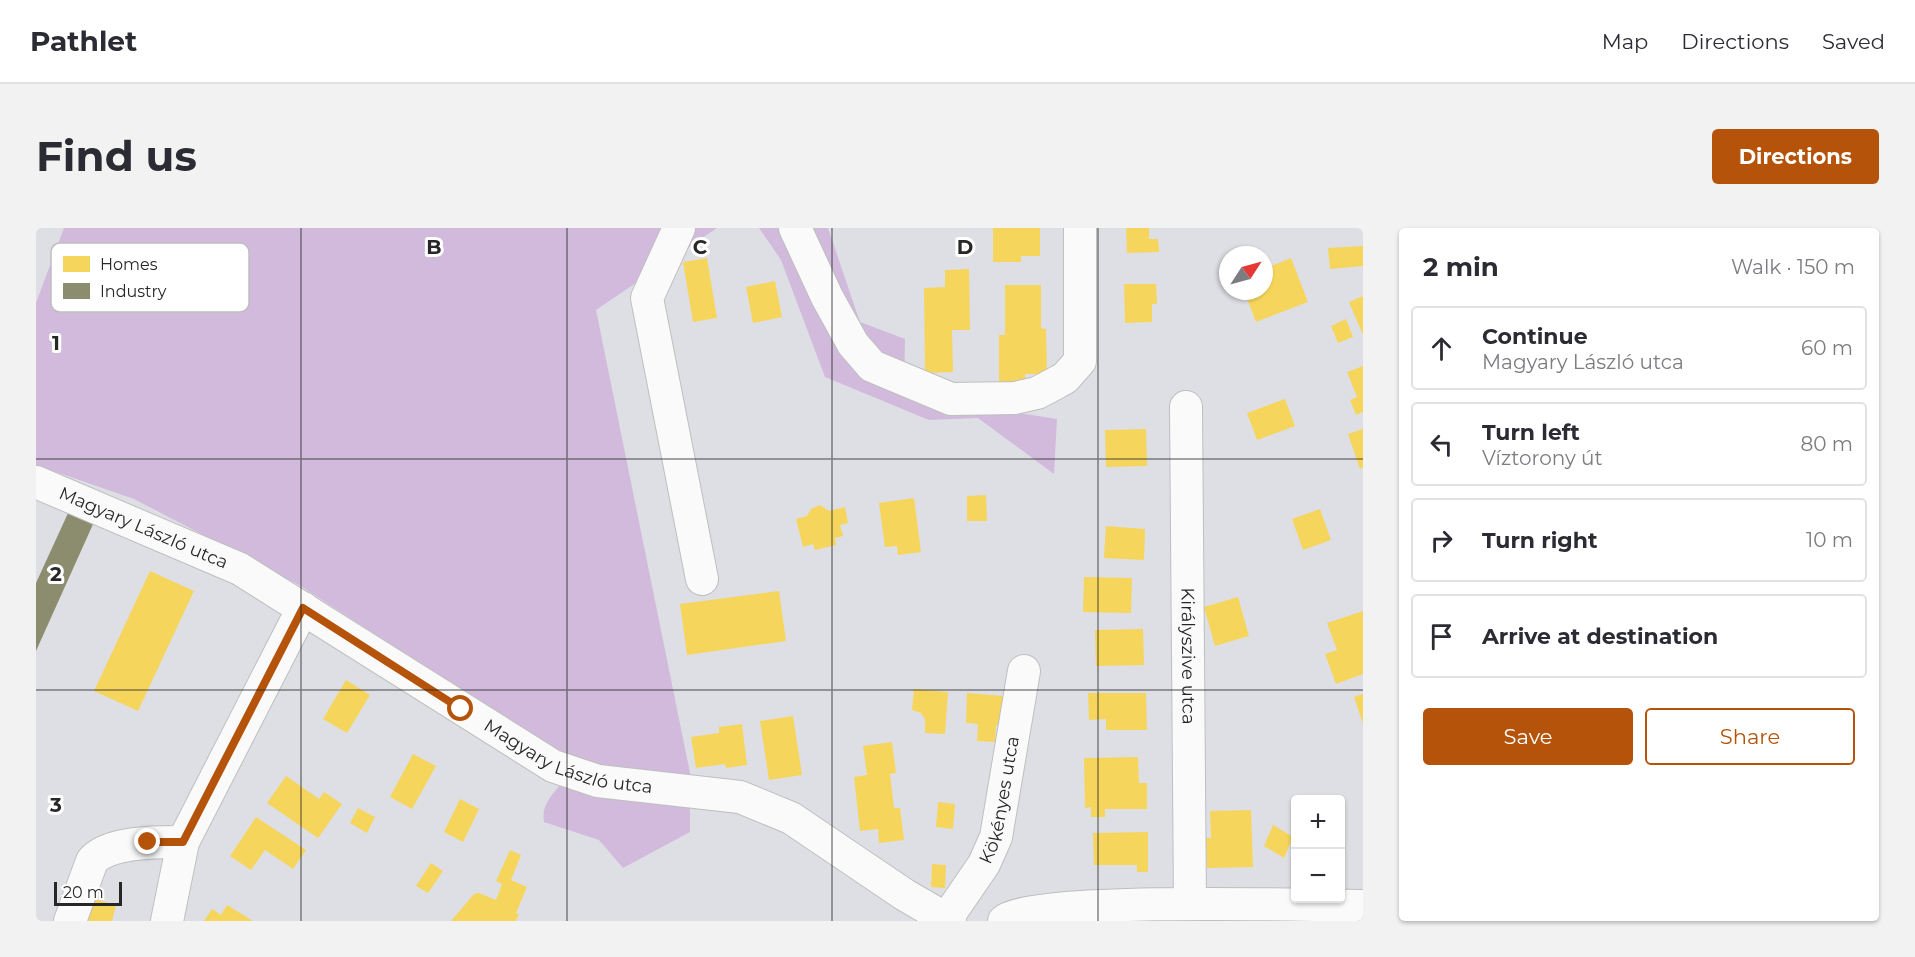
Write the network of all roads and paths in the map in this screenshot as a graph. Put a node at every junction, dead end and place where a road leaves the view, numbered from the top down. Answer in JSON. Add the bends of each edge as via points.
{"nodes":[{"id":1,"x":680,"y":228,"type":"edge"},
{"id":2,"x":795,"y":228,"type":"edge"},
{"id":3,"x":1080,"y":228,"type":"edge"},
{"id":4,"x":1186,"y":407,"type":"dead end"},
{"id":5,"x":36,"y":482,"type":"edge"},
{"id":6,"x":702,"y":579,"type":"dead end"},
{"id":7,"x":303,"y":608,"type":"junction"},
{"id":8,"x":1023,"y":671,"type":"dead end"},
{"id":9,"x":183,"y":842,"type":"junction"},
{"id":10,"x":1190,"y":904,"type":"junction"},
{"id":11,"x":1363,"y":906,"type":"edge"},
{"id":12,"x":948,"y":920,"type":"edge"},
{"id":13,"x":70,"y":921,"type":"edge"},
{"id":14,"x":167,"y":921,"type":"edge"},
{"id":15,"x":1004,"y":921,"type":"edge"}],
"edges":[{"from":1,"to":6,"type":"street","via":[[647,298]]},
{"from":2,"to":3,"type":"street","via":[[848,335],[872,366],[951,399],[1014,398],[1037,393],[1075,369],[1080,361]]},
{"from":4,"to":10,"type":"street","name":"Királyszive utca"},
{"from":5,"to":7,"type":"street","name":"Magyary László utca","via":[[240,569]]},
{"from":7,"to":9,"type":"street"},
{"from":7,"to":12,"type":"street","name":"Magyary László utca","via":[[553,766],[598,782],[740,797],[791,818]]},
{"from":8,"to":12,"type":"street","name":"Kökényes utca","via":[[996,837],[984,864]]},
{"from":9,"to":13,"type":"street","via":[[148,842],[98,854]]},
{"from":9,"to":14,"type":"street"},
{"from":10,"to":11,"type":"street"},
{"from":10,"to":15,"type":"street","via":[[1050,909],[1020,913]]}]}
